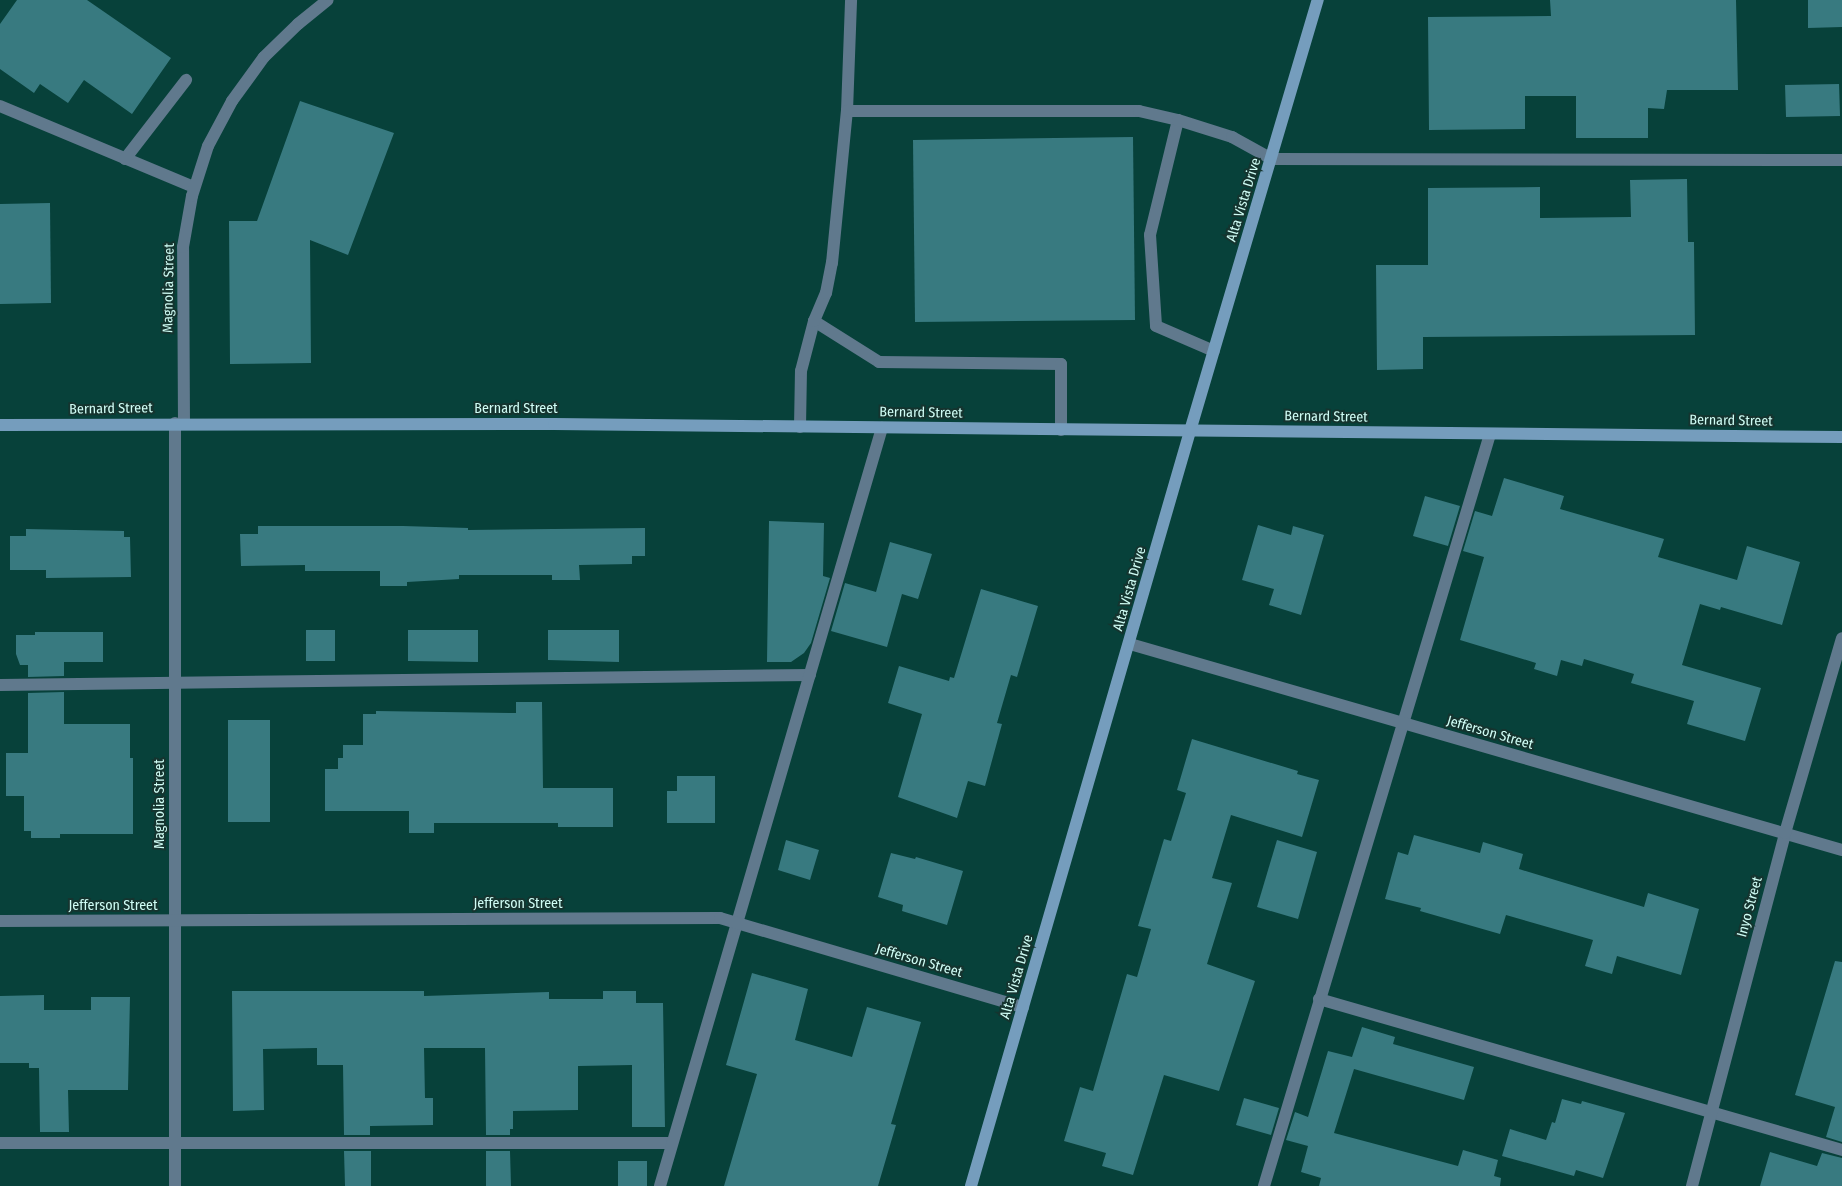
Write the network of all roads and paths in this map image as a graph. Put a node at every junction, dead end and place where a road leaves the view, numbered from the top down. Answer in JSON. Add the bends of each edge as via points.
{"nodes":[{"id":1,"x":328,"y":0,"type":"edge"},
{"id":2,"x":851,"y":0,"type":"edge"},
{"id":3,"x":1318,"y":0,"type":"edge"},
{"id":4,"x":186,"y":80,"type":"dead end"},
{"id":5,"x":0,"y":106,"type":"edge"},
{"id":6,"x":847,"y":111,"type":"junction"},
{"id":7,"x":1178,"y":120,"type":"junction"},
{"id":8,"x":126,"y":159,"type":"junction"},
{"id":9,"x":1272,"y":159,"type":"junction"},
{"id":10,"x":1842,"y":160,"type":"edge"},
{"id":11,"x":194,"y":187,"type":"junction"},
{"id":12,"x":814,"y":321,"type":"junction"},
{"id":13,"x":1214,"y":351,"type":"junction"},
{"id":14,"x":179,"y":423,"type":"junction"},
{"id":15,"x":0,"y":425,"type":"edge"},
{"id":16,"x":800,"y":427,"type":"junction"},
{"id":17,"x":882,"y":428,"type":"junction"},
{"id":18,"x":1061,"y":430,"type":"junction"},
{"id":19,"x":1190,"y":431,"type":"junction"},
{"id":20,"x":1490,"y":434,"type":"junction"},
{"id":21,"x":1842,"y":437,"type":"edge"},
{"id":22,"x":1842,"y":638,"type":"edge"},
{"id":23,"x":1130,"y":644,"type":"junction"},
{"id":24,"x":810,"y":675,"type":"junction"},
{"id":25,"x":175,"y":684,"type":"junction"},
{"id":26,"x":0,"y":685,"type":"edge"},
{"id":27,"x":1402,"y":723,"type":"junction"},
{"id":28,"x":1785,"y":833,"type":"junction"},
{"id":29,"x":1842,"y":850,"type":"edge"},
{"id":30,"x":175,"y":920,"type":"junction"},
{"id":31,"x":0,"y":921,"type":"edge"},
{"id":32,"x":737,"y":923,"type":"junction"},
{"id":33,"x":1319,"y":999,"type":"junction"},
{"id":34,"x":1023,"y":1007,"type":"junction"},
{"id":35,"x":1712,"y":1112,"type":"junction"},
{"id":36,"x":0,"y":1143,"type":"edge"},
{"id":37,"x":175,"y":1143,"type":"junction"},
{"id":38,"x":672,"y":1143,"type":"junction"},
{"id":39,"x":1842,"y":1150,"type":"edge"},
{"id":40,"x":175,"y":1186,"type":"edge"},
{"id":41,"x":660,"y":1186,"type":"edge"},
{"id":42,"x":971,"y":1186,"type":"edge"},
{"id":43,"x":1264,"y":1186,"type":"edge"},
{"id":44,"x":1692,"y":1186,"type":"edge"}],
"edges":[{"from":1,"to":11,"type":"street","name":"Magnolia Street","via":[[264,57],[232,101],[208,146]]},
{"from":2,"to":6,"type":"street"},
{"from":3,"to":9,"type":"street","name":"Alta Vista Drive"},
{"from":4,"to":8,"type":"street"},
{"from":5,"to":8,"type":"street"},
{"from":6,"to":7,"type":"street","via":[[1139,111]]},
{"from":6,"to":12,"type":"street","via":[[832,263],[826,293]]},
{"from":7,"to":9,"type":"street","via":[[1232,137]]},
{"from":7,"to":13,"type":"street","via":[[1150,235],[1156,326]]},
{"from":8,"to":11,"type":"street"},
{"from":9,"to":10,"type":"street"},
{"from":9,"to":13,"type":"street","name":"Alta Vista Drive"},
{"from":11,"to":14,"type":"street","name":"Magnolia Street","via":[[183,247]]},
{"from":12,"to":16,"type":"street","via":[[801,371]]},
{"from":12,"to":18,"type":"street","via":[[879,362],[1061,364]]},
{"from":13,"to":19,"type":"street","name":"Alta Vista Drive"},
{"from":14,"to":15,"type":"street","name":"Bernard Street"},
{"from":14,"to":16,"type":"street","name":"Bernard Street"},
{"from":14,"to":25,"type":"street","name":"Magnolia Street"},
{"from":16,"to":17,"type":"street","name":"Bernard Street"},
{"from":17,"to":18,"type":"street","name":"Bernard Street"},
{"from":17,"to":24,"type":"street"},
{"from":18,"to":19,"type":"street","name":"Bernard Street"},
{"from":19,"to":20,"type":"street","name":"Bernard Street"},
{"from":19,"to":23,"type":"street","name":"Alta Vista Drive"},
{"from":20,"to":21,"type":"street","name":"Bernard Street"},
{"from":20,"to":27,"type":"street"},
{"from":22,"to":28,"type":"street","name":"Inyo Street"},
{"from":23,"to":27,"type":"street","name":"Jefferson Street"},
{"from":23,"to":34,"type":"street","name":"Alta Vista Drive"},
{"from":24,"to":25,"type":"street"},
{"from":24,"to":32,"type":"street"},
{"from":25,"to":26,"type":"street"},
{"from":25,"to":30,"type":"street","name":"Magnolia Street"},
{"from":27,"to":28,"type":"street","name":"Jefferson Street"},
{"from":27,"to":33,"type":"street"},
{"from":28,"to":29,"type":"street","name":"Jefferson Street"},
{"from":28,"to":35,"type":"street","name":"Inyo Street"},
{"from":30,"to":31,"type":"street","name":"Jefferson Street"},
{"from":30,"to":32,"type":"street","name":"Jefferson Street","via":[[720,918]]},
{"from":30,"to":37,"type":"street","name":"Magnolia Street"},
{"from":32,"to":34,"type":"street","name":"Jefferson Street"},
{"from":32,"to":38,"type":"street"},
{"from":33,"to":35,"type":"street"},
{"from":33,"to":43,"type":"street"},
{"from":34,"to":42,"type":"street","name":"Alta Vista Drive"},
{"from":35,"to":39,"type":"street"},
{"from":35,"to":44,"type":"street","name":"Inyo Street"},
{"from":36,"to":37,"type":"street"},
{"from":37,"to":38,"type":"street"},
{"from":37,"to":40,"type":"street","name":"Magnolia Street"},
{"from":38,"to":41,"type":"street"}]}
